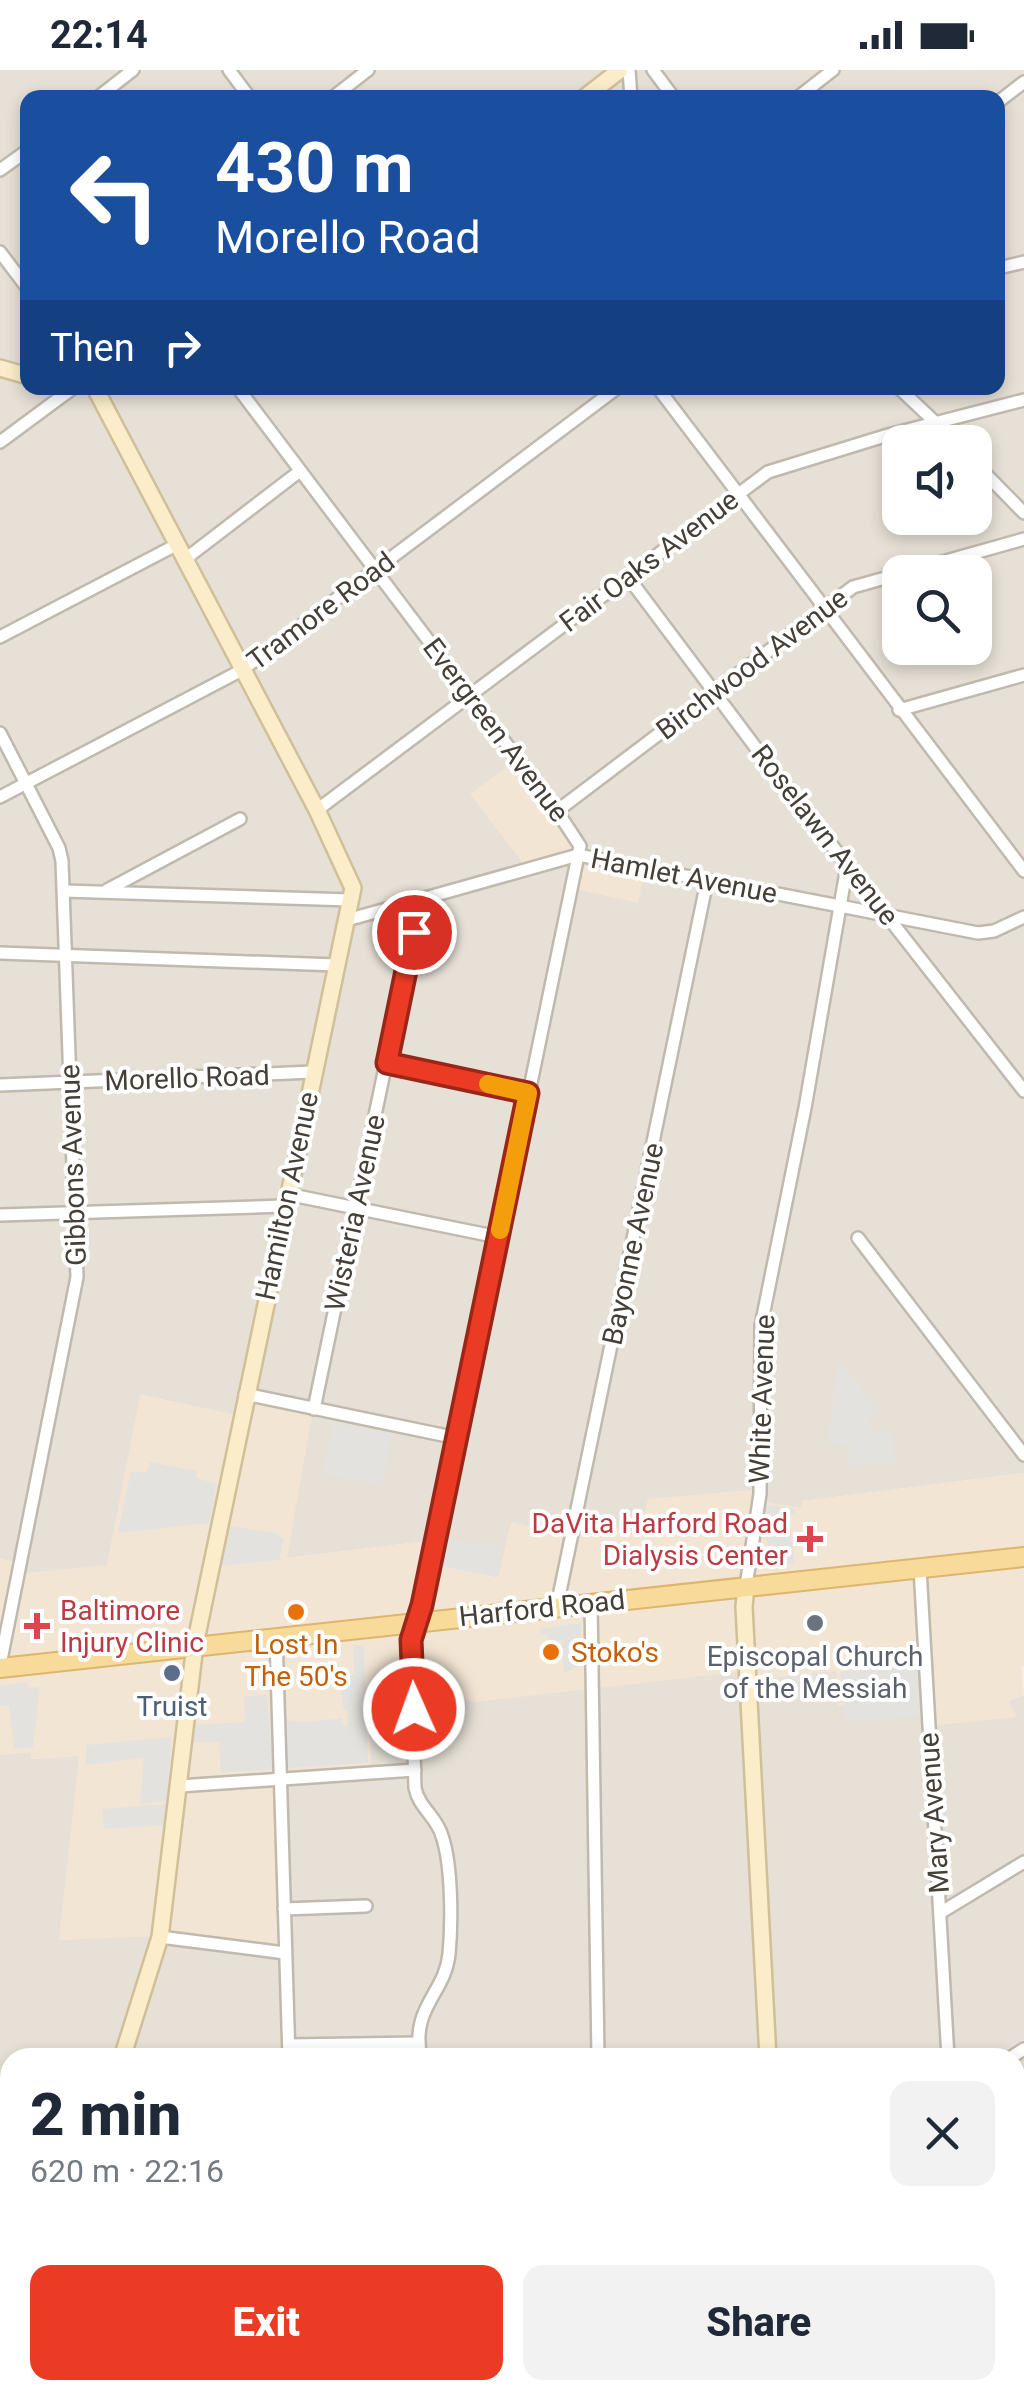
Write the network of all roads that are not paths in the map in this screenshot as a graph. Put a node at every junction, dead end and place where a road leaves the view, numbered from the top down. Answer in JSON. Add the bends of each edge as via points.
{"nodes":[{"id":1,"x":133,"y":70,"type":"edge"},
{"id":2,"x":368,"y":70,"type":"edge"},
{"id":3,"x":620,"y":70,"type":"edge"},
{"id":4,"x":652,"y":70,"type":"edge"},
{"id":5,"x":834,"y":70,"type":"edge"},
{"id":6,"x":107,"y":90,"type":"edge"},
{"id":7,"x":342,"y":90,"type":"edge"},
{"id":8,"x":594,"y":90,"type":"edge"},
{"id":9,"x":668,"y":90,"type":"edge"},
{"id":10,"x":808,"y":90,"type":"edge"},
{"id":11,"x":0,"y":252,"type":"edge"},
{"id":12,"x":20,"y":278,"type":"edge"},
{"id":13,"x":64,"y":395,"type":"edge"},
{"id":14,"x":99,"y":395,"type":"edge"},
{"id":15,"x":243,"y":395,"type":"edge"},
{"id":16,"x":608,"y":395,"type":"edge"},
{"id":17,"x":663,"y":395,"type":"edge"},
{"id":18,"x":906,"y":395,"type":"edge"},
{"id":19,"x":1024,"y":400,"type":"edge"},
{"id":20,"x":937,"y":424,"type":"junction"},
{"id":21,"x":0,"y":442,"type":"edge"},
{"id":22,"x":300,"y":471,"type":"junction"},
{"id":23,"x":992,"y":480,"type":"edge"},
{"id":24,"x":738,"y":494,"type":"junction"},
{"id":25,"x":1024,"y":513,"type":"edge"},
{"id":26,"x":1024,"y":538,"type":"edge"},
{"id":27,"x":180,"y":552,"type":"junction"},
{"id":28,"x":376,"y":570,"type":"junction"},
{"id":29,"x":628,"y":577,"type":"junction"},
{"id":30,"x":824,"y":608,"type":"junction"},
{"id":31,"x":0,"y":637,"type":"edge"},
{"id":32,"x":242,"y":670,"type":"junction"},
{"id":33,"x":1024,"y":675,"type":"edge"},
{"id":34,"x":714,"y":692,"type":"junction"},
{"id":35,"x":471,"y":696,"type":"junction"},
{"id":36,"x":900,"y":710,"type":"junction"},
{"id":37,"x":0,"y":733,"type":"edge"},
{"id":38,"x":26,"y":783,"type":"junction"},
{"id":39,"x":0,"y":797,"type":"edge"},
{"id":40,"x":317,"y":810,"type":"junction"},
{"id":41,"x":557,"y":810,"type":"junction"},
{"id":42,"x":240,"y":819,"type":"dead end"},
{"id":43,"x":578,"y":855,"type":"junction"},
{"id":44,"x":847,"y":866,"type":"junction"},
{"id":45,"x":1024,"y":871,"type":"edge"},
{"id":46,"x":707,"y":881,"type":"junction"},
{"id":47,"x":107,"y":890,"type":"junction"},
{"id":48,"x":64,"y":891,"type":"junction"},
{"id":49,"x":351,"y":900,"type":"junction"},
{"id":50,"x":420,"y":900,"type":"junction"},
{"id":51,"x":841,"y":908,"type":"junction"},
{"id":52,"x":888,"y":916,"type":"junction"},
{"id":53,"x":1024,"y":917,"type":"edge"},
{"id":54,"x":347,"y":920,"type":"junction"},
{"id":55,"x":0,"y":954,"type":"edge"},
{"id":56,"x":66,"y":956,"type":"junction"},
{"id":57,"x":336,"y":966,"type":"junction"},
{"id":58,"x":387,"y":1063,"type":"junction"},
{"id":59,"x":313,"y":1072,"type":"junction"},
{"id":60,"x":69,"y":1083,"type":"junction"},
{"id":61,"x":0,"y":1085,"type":"edge"},
{"id":62,"x":1024,"y":1091,"type":"edge"},
{"id":63,"x":528,"y":1093,"type":"junction"},
{"id":64,"x":285,"y":1200,"type":"junction"},
{"id":65,"x":356,"y":1209,"type":"junction"},
{"id":66,"x":76,"y":1212,"type":"junction"},
{"id":67,"x":0,"y":1215,"type":"edge"},
{"id":68,"x":498,"y":1237,"type":"junction"},
{"id":69,"x":858,"y":1238,"type":"dead end"},
{"id":70,"x":245,"y":1394,"type":"junction"},
{"id":71,"x":314,"y":1409,"type":"junction"},
{"id":72,"x":457,"y":1438,"type":"junction"},
{"id":73,"x":1024,"y":1455,"type":"edge"},
{"id":74,"x":1024,"y":1557,"type":"edge"},
{"id":75,"x":920,"y":1568,"type":"junction"},
{"id":76,"x":746,"y":1586,"type":"junction"},
{"id":77,"x":591,"y":1603,"type":"junction"},
{"id":78,"x":557,"y":1606,"type":"junction"},
{"id":79,"x":417,"y":1621,"type":"junction"},
{"id":80,"x":276,"y":1636,"type":"junction"},
{"id":81,"x":195,"y":1645,"type":"junction"},
{"id":82,"x":0,"y":1666,"type":"edge"},
{"id":83,"x":415,"y":1770,"type":"junction"},
{"id":84,"x":280,"y":1779,"type":"junction"},
{"id":85,"x":178,"y":1786,"type":"junction"},
{"id":86,"x":1024,"y":1862,"type":"edge"},
{"id":87,"x":366,"y":1906,"type":"dead end"},
{"id":88,"x":284,"y":1908,"type":"junction"},
{"id":89,"x":940,"y":1912,"type":"junction"},
{"id":90,"x":160,"y":1937,"type":"junction"},
{"id":91,"x":285,"y":1952,"type":"junction"},
{"id":92,"x":418,"y":2043,"type":"junction"},
{"id":93,"x":125,"y":2048,"type":"edge"},
{"id":94,"x":289,"y":2048,"type":"edge"},
{"id":95,"x":337,"y":2048,"type":"edge"},
{"id":96,"x":419,"y":2048,"type":"edge"},
{"id":97,"x":598,"y":2048,"type":"edge"},
{"id":98,"x":767,"y":2048,"type":"edge"},
{"id":99,"x":947,"y":2048,"type":"edge"}],
"edges":[{"from":1,"to":6,"type":"street"},
{"from":2,"to":7,"type":"street"},
{"from":3,"to":8,"type":"street"},
{"from":4,"to":9,"type":"street"},
{"from":5,"to":10,"type":"street"},
{"from":11,"to":12,"type":"street"},
{"from":13,"to":21,"type":"street"},
{"from":14,"to":27,"type":"street","name":"Hamilton Avenue"},
{"from":15,"to":22,"type":"street","name":"Evergreen Avenue"},
{"from":16,"to":28,"type":"street","name":"Tramore Road"},
{"from":17,"to":24,"type":"street"},
{"from":18,"to":20,"type":"street"},
{"from":19,"to":20,"type":"street","name":"Fair Oaks Avenue"},
{"from":20,"to":24,"type":"street","name":"Fair Oaks Avenue","via":[[779,467]]},
{"from":22,"to":27,"type":"street"},
{"from":22,"to":28,"type":"street","name":"Evergreen Avenue"},
{"from":23,"to":25,"type":"street"},
{"from":24,"to":29,"type":"street","name":"Fair Oaks Avenue"},
{"from":24,"to":30,"type":"street"},
{"from":26,"to":30,"type":"street","name":"Birchwood Avenue","via":[[864,582]]},
{"from":27,"to":31,"type":"street"},
{"from":27,"to":32,"type":"street","name":"Hamilton Avenue"},
{"from":28,"to":32,"type":"street","name":"Tramore Road"},
{"from":28,"to":35,"type":"street","name":"Evergreen Avenue"},
{"from":29,"to":34,"type":"street","name":"Roselawn Avenue"},
{"from":29,"to":35,"type":"street","name":"Fair Oaks Avenue"},
{"from":30,"to":34,"type":"street","name":"Birchwood Avenue"},
{"from":30,"to":36,"type":"street"},
{"from":32,"to":38,"type":"street","name":"Tramore Road"},
{"from":32,"to":40,"type":"street","name":"Hamilton Avenue"},
{"from":33,"to":36,"type":"street"},
{"from":34,"to":41,"type":"street","name":"Birchwood Avenue"},
{"from":34,"to":44,"type":"street","name":"Roselawn Avenue"},
{"from":35,"to":40,"type":"street","name":"Fair Oaks Avenue"},
{"from":35,"to":41,"type":"street","name":"Evergreen Avenue"},
{"from":36,"to":45,"type":"street"},
{"from":37,"to":38,"type":"street","name":"Gibbons Avenue"},
{"from":38,"to":39,"type":"street","name":"Tramore Road"},
{"from":38,"to":48,"type":"street","name":"Gibbons Avenue","via":[[59,848]]},
{"from":40,"to":49,"type":"street","name":"Hamilton Avenue","via":[[352,880]]},
{"from":41,"to":43,"type":"street","name":"Evergreen Avenue","via":[[579,840]]},
{"from":42,"to":47,"type":"street"},
{"from":43,"to":46,"type":"street","name":"Hamlet Avenue"},
{"from":43,"to":50,"type":"street","name":"Hamlet Avenue"},
{"from":43,"to":63,"type":"street","name":"Evergreen Avenue"},
{"from":44,"to":51,"type":"street","name":"White Avenue"},
{"from":44,"to":52,"type":"street","name":"Roselawn Avenue"},
{"from":46,"to":51,"type":"street","name":"Hamlet Avenue"},
{"from":46,"to":78,"type":"street","name":"Bayonne Avenue"},
{"from":47,"to":48,"type":"street"},
{"from":47,"to":49,"type":"street"},
{"from":48,"to":56,"type":"street","name":"Gibbons Avenue"},
{"from":49,"to":54,"type":"street","name":"Hamilton Avenue"},
{"from":50,"to":54,"type":"street","name":"Hamlet Avenue"},
{"from":50,"to":58,"type":"street","name":"Wisteria Avenue"},
{"from":51,"to":52,"type":"street","name":"Hamlet Avenue"},
{"from":51,"to":76,"type":"street","name":"White Avenue","via":[[761,1326],[760,1494]]},
{"from":52,"to":53,"type":"street","name":"Hamlet Avenue","via":[[986,933]]},
{"from":52,"to":62,"type":"street","name":"Roselawn Avenue"},
{"from":54,"to":57,"type":"street","name":"Hamilton Avenue"},
{"from":55,"to":56,"type":"street"},
{"from":56,"to":57,"type":"street"},
{"from":56,"to":60,"type":"street","name":"Gibbons Avenue"},
{"from":57,"to":59,"type":"street","name":"Hamilton Avenue"},
{"from":58,"to":63,"type":"street"},
{"from":58,"to":65,"type":"street","name":"Wisteria Avenue"},
{"from":59,"to":60,"type":"street","name":"Morello Road"},
{"from":59,"to":64,"type":"street","name":"Hamilton Avenue"},
{"from":60,"to":61,"type":"street","name":"Morello Road"},
{"from":60,"to":66,"type":"street","name":"Gibbons Avenue"},
{"from":63,"to":68,"type":"street","name":"Evergreen Avenue"},
{"from":64,"to":65,"type":"street"},
{"from":64,"to":66,"type":"street"},
{"from":64,"to":70,"type":"street","name":"Hamilton Avenue"},
{"from":65,"to":68,"type":"street"},
{"from":65,"to":71,"type":"street","name":"Wisteria Avenue"},
{"from":66,"to":67,"type":"street"},
{"from":66,"to":82,"type":"street","name":"Gibbons Avenue","via":[[76,1287]]},
{"from":68,"to":72,"type":"street","name":"Evergreen Avenue"},
{"from":69,"to":73,"type":"street"},
{"from":70,"to":71,"type":"street"},
{"from":70,"to":81,"type":"street","name":"Hamilton Avenue"},
{"from":71,"to":72,"type":"street"},
{"from":72,"to":79,"type":"street","name":"Evergreen Avenue"},
{"from":74,"to":75,"type":"main road","name":"Harford Road"},
{"from":75,"to":76,"type":"main road","name":"Harford Road"},
{"from":75,"to":89,"type":"street","name":"Mary Avenue"},
{"from":76,"to":77,"type":"main road","name":"Harford Road"},
{"from":76,"to":98,"type":"street","name":"White Avenue"},
{"from":77,"to":78,"type":"main road","name":"Harford Road"},
{"from":77,"to":97,"type":"street"},
{"from":78,"to":79,"type":"main road","name":"Harford Road"},
{"from":79,"to":80,"type":"main road","name":"Harford Road"},
{"from":79,"to":83,"type":"street","name":"Evergreen Avenue","via":[[411,1640]]},
{"from":80,"to":81,"type":"main road","name":"Harford Road"},
{"from":80,"to":84,"type":"street"},
{"from":81,"to":82,"type":"main road","name":"Harford Road"},
{"from":81,"to":85,"type":"street","name":"Hamilton Avenue"},
{"from":83,"to":84,"type":"street"},
{"from":83,"to":92,"type":"street","name":"Evergreen Avenue","via":[[419,1802],[443,1838],[449,1948]]},
{"from":84,"to":85,"type":"street"},
{"from":84,"to":88,"type":"street"},
{"from":85,"to":90,"type":"street","name":"Hamilton Avenue"},
{"from":86,"to":89,"type":"street"},
{"from":87,"to":88,"type":"street"},
{"from":88,"to":91,"type":"street"},
{"from":89,"to":99,"type":"street","name":"Mary Avenue"},
{"from":90,"to":91,"type":"street"},
{"from":90,"to":93,"type":"street","name":"Hamilton Avenue"},
{"from":91,"to":94,"type":"street"},
{"from":92,"to":95,"type":"street"},
{"from":92,"to":96,"type":"street","name":"Evergreen Avenue"}]}
